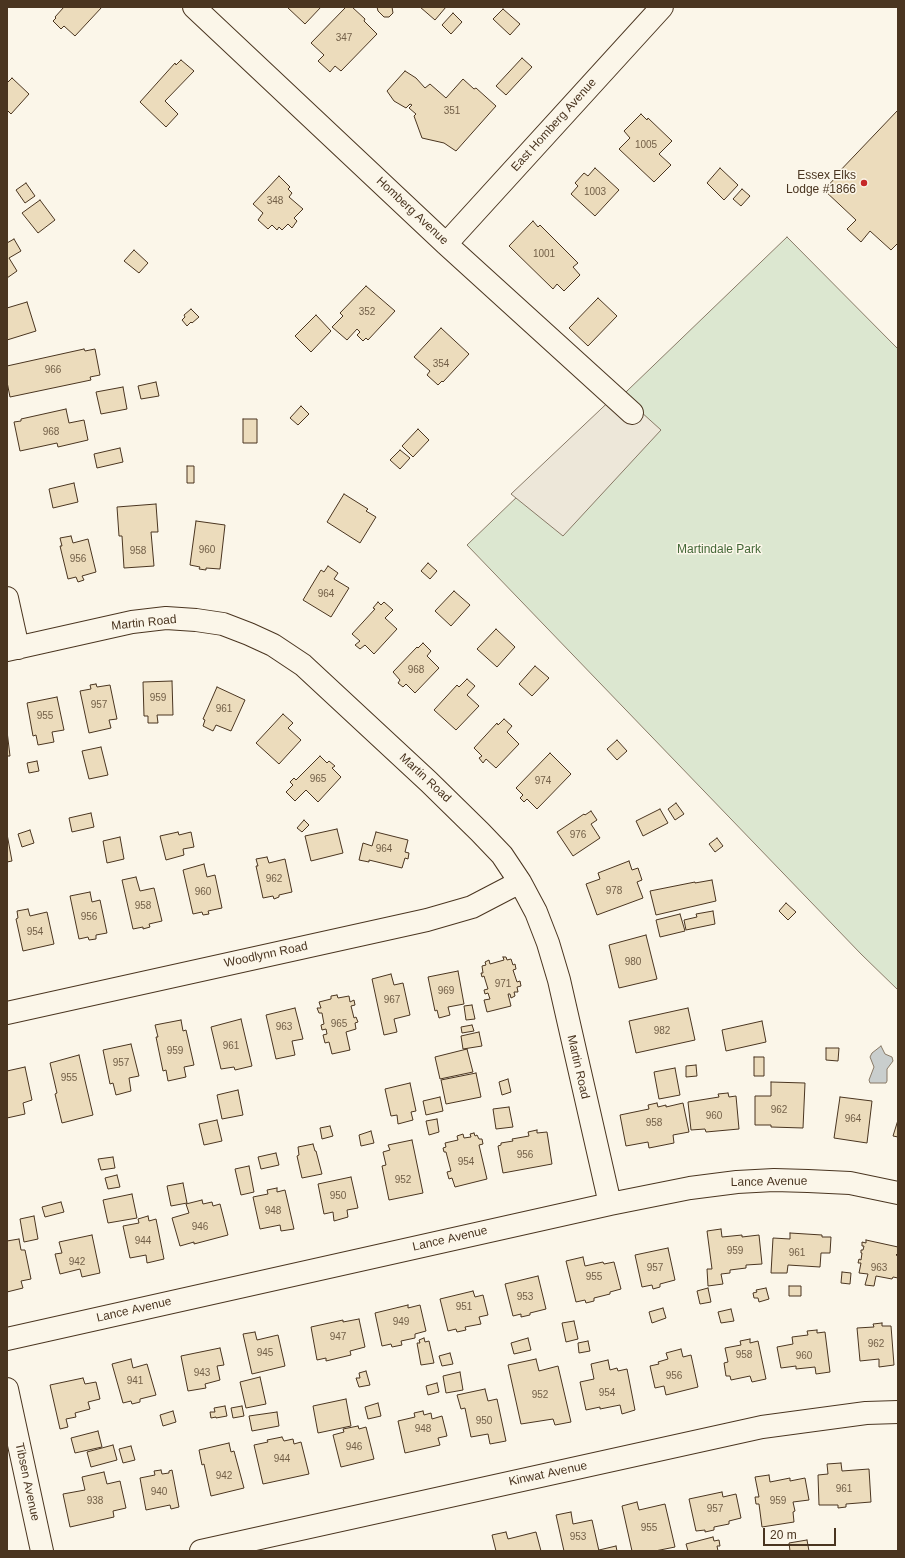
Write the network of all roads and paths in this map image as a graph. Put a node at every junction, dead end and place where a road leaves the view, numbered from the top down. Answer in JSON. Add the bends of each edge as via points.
{"nodes":[{"id":1,"x":194,"y":7,"type":"edge"},
{"id":2,"x":662,"y":7,"type":"edge"},
{"id":3,"x":446,"y":244,"type":"junction"},
{"id":4,"x":632,"y":413,"type":"dead end"},
{"id":5,"x":7,"y":598,"type":"edge"},
{"id":6,"x":12,"y":649,"type":"edge"},
{"id":7,"x":520,"y":882,"type":"junction"},
{"id":8,"x":7,"y":1013,"type":"edge"},
{"id":9,"x":898,"y":1193,"type":"edge"},
{"id":10,"x":610,"y":1204,"type":"junction"},
{"id":11,"x":7,"y":1339,"type":"edge"},
{"id":12,"x":7,"y":1389,"type":"edge"},
{"id":13,"x":898,"y":1412,"type":"edge"},
{"id":14,"x":42,"y":1551,"type":"edge"},
{"id":15,"x":201,"y":1551,"type":"edge"}],
"edges":[{"from":1,"to":3,"type":"street","name":"Homberg Avenue"},
{"from":2,"to":3,"type":"street","name":"East Homberg Avenue"},
{"from":3,"to":4,"type":"street","name":"Homberg Avenue"},
{"from":5,"to":6,"type":"street"},
{"from":6,"to":7,"type":"street","name":"Martin Road","via":[[132,622],[166,618],[223,624],[273,645],[303,665],[429,782],[502,855]]},
{"from":7,"to":8,"type":"street","name":"Woodlynn Road","via":[[472,907],[427,920]]},
{"from":7,"to":10,"type":"street","name":"Martin Road","via":[[536,912],[559,980]]},
{"from":9,"to":10,"type":"street","name":"Lance Avenue","via":[[850,1183],[774,1180],[690,1188]]},
{"from":10,"to":11,"type":"street","name":"Lance Avenue"},
{"from":12,"to":14,"type":"street","name":"Tibsen Avenue"},
{"from":13,"to":15,"type":"street","name":"Kinwat Avenue","via":[[866,1413],[762,1427]]}]}
